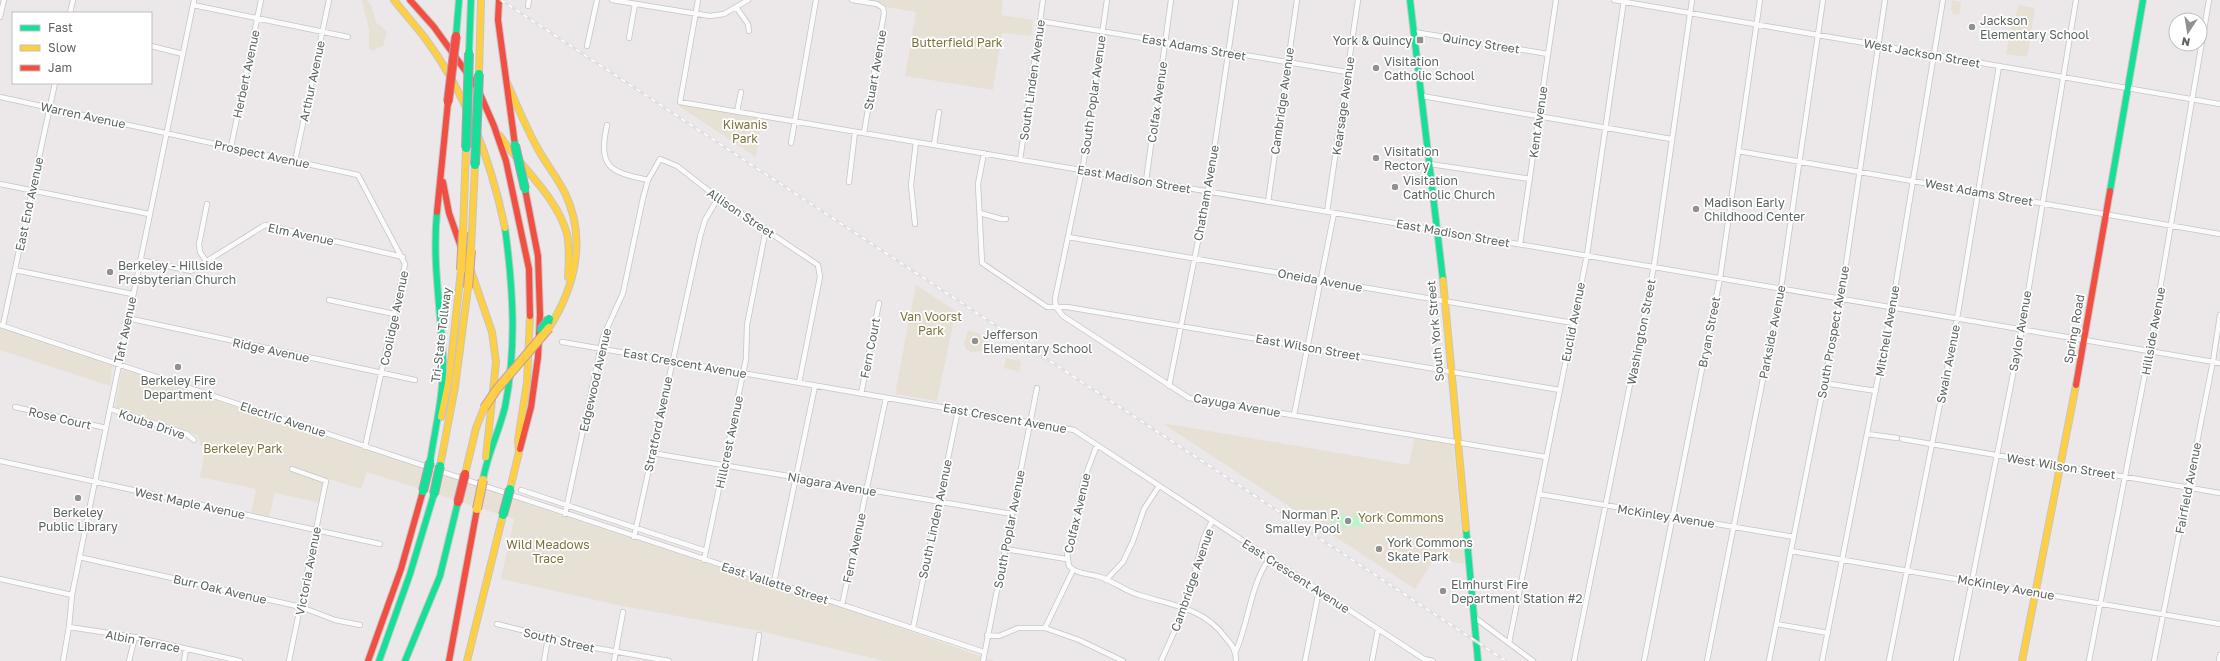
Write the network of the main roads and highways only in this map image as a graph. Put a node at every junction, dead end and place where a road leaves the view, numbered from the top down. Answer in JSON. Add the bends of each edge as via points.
{"nodes":[{"id":1,"x":394,"y":0,"type":"edge"},
{"id":2,"x":410,"y":0,"type":"edge"},
{"id":3,"x":459,"y":0,"type":"edge"},
{"id":4,"x":499,"y":0,"type":"edge"},
{"id":5,"x":1410,"y":0,"type":"edge"},
{"id":6,"x":2143,"y":0,"type":"edge"},
{"id":7,"x":471,"y":1,"type":"edge"},
{"id":8,"x":481,"y":4,"type":"edge"},
{"id":9,"x":507,"y":83,"type":"junction"},
{"id":10,"x":494,"y":126,"type":"junction"},
{"id":11,"x":443,"y":148,"type":"junction"},
{"id":12,"x":549,"y":323,"type":"junction"},
{"id":13,"x":519,"y":452,"type":"junction"},
{"id":14,"x":430,"y":462,"type":"junction"},
{"id":15,"x":483,"y":478,"type":"junction"},
{"id":16,"x":368,"y":661,"type":"edge"},
{"id":17,"x":379,"y":661,"type":"edge"},
{"id":18,"x":405,"y":661,"type":"edge"},
{"id":19,"x":448,"y":661,"type":"edge"},
{"id":20,"x":467,"y":661,"type":"edge"},
{"id":21,"x":1478,"y":661,"type":"edge"},
{"id":22,"x":2022,"y":661,"type":"edge"}],
"edges":[{"from":1,"to":15,"type":"main road","via":[[436,53],[460,96],[488,166],[507,241],[513,295],[513,351],[505,405]]},
{"from":2,"to":10,"type":"main road","via":[[434,27],[477,87]]},
{"from":3,"to":11,"type":"main road","bridge":true},
{"from":4,"to":9,"type":"main road","via":[[498,20]]},
{"from":5,"to":21,"type":"main road","name":"South York Street","via":[[1438,230]]},
{"from":6,"to":22,"type":"main road","name":"Spring Road","via":[[2085,340]]},
{"from":7,"to":14,"type":"main road","name":"Tri-State Tollway","bridge":true,"via":[[461,270],[449,379]]},
{"from":8,"to":17,"type":"main road","name":"Tri-State Tollway","bridge":true,"via":[[471,250],[455,387],[434,494],[410,574]]},
{"from":9,"to":12,"type":"main road","via":[[538,149],[562,188],[575,225],[577,254],[573,281],[561,309]]},
{"from":9,"to":13,"type":"main road","bridge":true,"via":[[515,145],[538,256],[540,315],[538,357],[531,407]]},
{"from":10,"to":12,"type":"main road","via":[[504,142],[545,191],[566,232],[570,256],[568,281]]},
{"from":10,"to":13,"type":"main road","via":[[512,184],[529,269],[527,382],[518,440]]},
{"from":11,"to":14,"type":"main road","via":[[435,232],[443,360]]},
{"from":11,"to":15,"type":"main road","via":[[442,175],[449,213],[484,305],[492,332],[495,355],[496,375]]},
{"from":12,"to":18,"type":"main road","bridge":true,"via":[[522,355],[484,408],[476,428],[440,576]]},
{"from":13,"to":20,"type":"main road","bridge":true},
{"from":14,"to":16,"type":"main road","name":"Tri-State Tollway","bridge":true,"via":[[401,569]]},
{"from":15,"to":19,"type":"main road","bridge":true}]}
